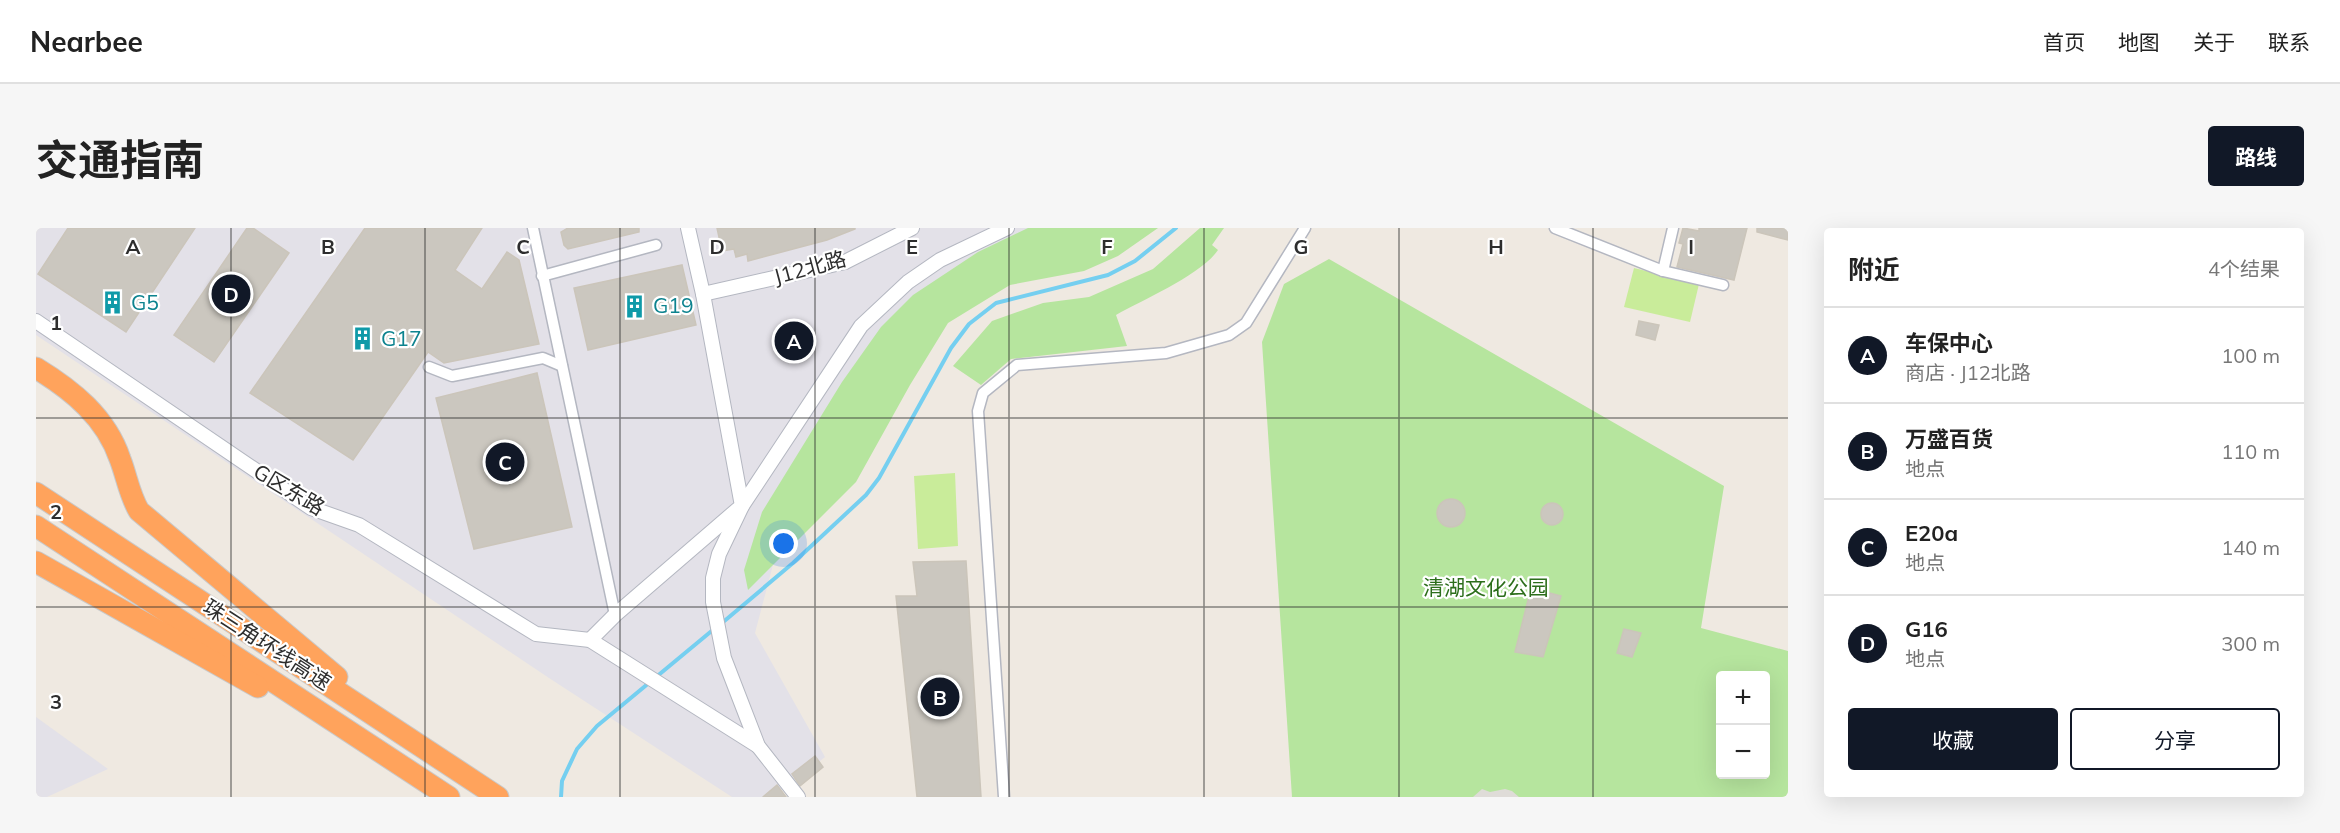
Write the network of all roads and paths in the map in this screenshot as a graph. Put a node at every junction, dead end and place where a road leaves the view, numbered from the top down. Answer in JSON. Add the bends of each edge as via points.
{"nodes":[{"id":1,"x":532,"y":228,"type":"edge"},
{"id":2,"x":688,"y":228,"type":"edge"},
{"id":3,"x":912,"y":228,"type":"edge"},
{"id":4,"x":1007,"y":228,"type":"edge"},
{"id":5,"x":1305,"y":228,"type":"edge"},
{"id":6,"x":1555,"y":228,"type":"edge"},
{"id":7,"x":1673,"y":228,"type":"edge"},
{"id":8,"x":656,"y":245,"type":"dead end"},
{"id":9,"x":1663,"y":271,"type":"junction"},
{"id":10,"x":542,"y":276,"type":"junction"},
{"id":11,"x":1723,"y":285,"type":"dead end"},
{"id":12,"x":703,"y":294,"type":"junction"},
{"id":13,"x":36,"y":321,"type":"edge"},
{"id":14,"x":562,"y":366,"type":"junction"},
{"id":15,"x":429,"y":367,"type":"dead end"},
{"id":16,"x":36,"y":368,"type":"edge"},
{"id":17,"x":36,"y":493,"type":"edge"},
{"id":18,"x":742,"y":506,"type":"junction"},
{"id":19,"x":36,"y":526,"type":"edge"},
{"id":20,"x":36,"y":562,"type":"edge"},
{"id":21,"x":615,"y":615,"type":"junction"},
{"id":22,"x":590,"y":640,"type":"junction"},
{"id":23,"x":414,"y":742,"type":"junction"},
{"id":24,"x":758,"y":746,"type":"junction"},
{"id":25,"x":400,"y":765,"type":"junction"},
{"id":26,"x":449,"y":797,"type":"edge"},
{"id":27,"x":498,"y":797,"type":"edge"},
{"id":28,"x":798,"y":797,"type":"edge"},
{"id":29,"x":1004,"y":797,"type":"edge"}],
"edges":[{"from":1,"to":10,"type":"street"},
{"from":2,"to":12,"type":"street"},
{"from":3,"to":12,"type":"street","name":"J12北路","via":[[845,262]]},
{"from":4,"to":18,"type":"street","via":[[940,260],[908,282],[861,326]]},
{"from":5,"to":29,"type":"street","via":[[1246,323],[1229,335],[1166,353],[1017,366],[983,393],[978,411]]},
{"from":6,"to":9,"type":"street"},
{"from":7,"to":9,"type":"street"},
{"from":8,"to":10,"type":"street"},
{"from":9,"to":11,"type":"street"},
{"from":10,"to":14,"type":"street"},
{"from":12,"to":18,"type":"street"},
{"from":13,"to":22,"type":"street","name":"G区东路","via":[[311,508],[359,525],[536,634]]},
{"from":14,"to":15,"type":"street","via":[[543,358],[452,376]]},
{"from":14,"to":21,"type":"street"},
{"from":16,"to":23,"type":"highway","via":[[77,396],[102,425],[117,451],[133,501],[148,519]]},
{"from":17,"to":23,"type":"highway","name":"珠三角环线高速"},
{"from":18,"to":21,"type":"street"},
{"from":18,"to":24,"type":"street","via":[[719,554],[713,602],[724,658]]},
{"from":19,"to":25,"type":"highway","name":"珠三角环线高速"},
{"from":20,"to":25,"type":"highway"},
{"from":21,"to":22,"type":"street"},
{"from":22,"to":24,"type":"street"},
{"from":23,"to":27,"type":"highway","name":"珠三角环线高速"},
{"from":24,"to":28,"type":"street"},
{"from":25,"to":26,"type":"highway","name":"珠三角环线高速"}]}
